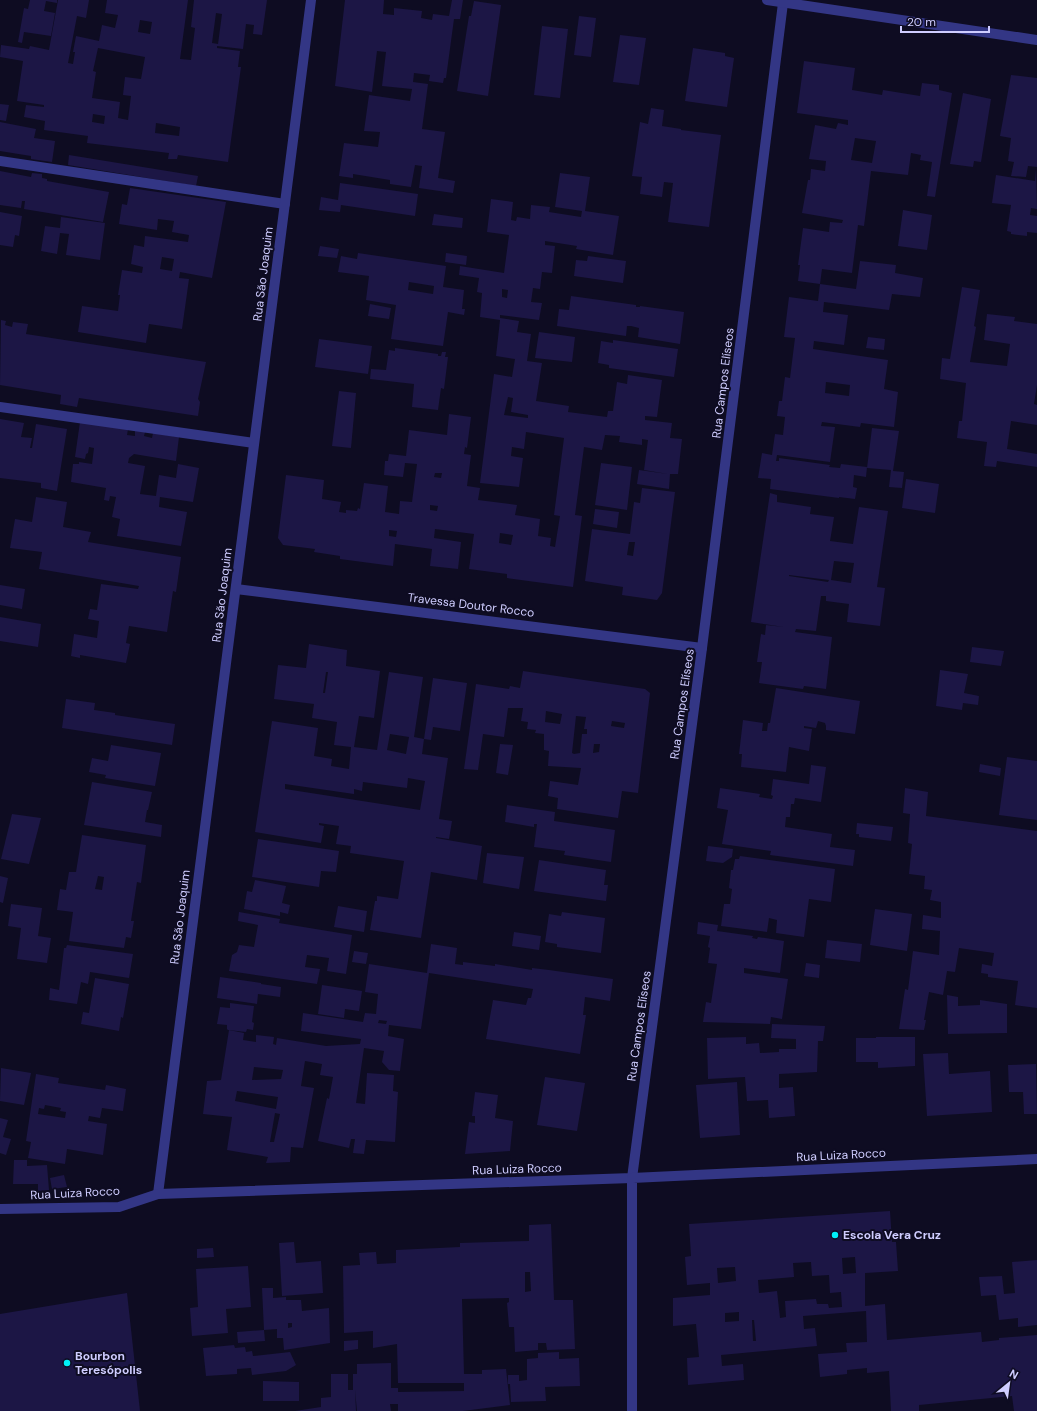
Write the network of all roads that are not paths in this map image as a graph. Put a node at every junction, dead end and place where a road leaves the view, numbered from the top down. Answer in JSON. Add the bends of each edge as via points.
{"nodes":[{"id":1,"x":311,"y":0,"type":"edge"},
{"id":2,"x":766,"y":0,"type":"edge"},
{"id":3,"x":783,"y":3,"type":"junction"},
{"id":4,"x":1037,"y":40,"type":"edge"},
{"id":5,"x":0,"y":161,"type":"edge"},
{"id":6,"x":284,"y":204,"type":"junction"},
{"id":7,"x":0,"y":407,"type":"edge"},
{"id":8,"x":254,"y":443,"type":"junction"},
{"id":9,"x":236,"y":589,"type":"junction"},
{"id":10,"x":702,"y":648,"type":"junction"},
{"id":11,"x":1037,"y":1159,"type":"edge"},
{"id":12,"x":632,"y":1178,"type":"junction"},
{"id":13,"x":158,"y":1194,"type":"junction"},
{"id":14,"x":0,"y":1209,"type":"edge"},
{"id":15,"x":632,"y":1411,"type":"edge"}],
"edges":[{"from":1,"to":6,"type":"street","name":"Rua São Joaquim"},
{"from":2,"to":3,"type":"street"},
{"from":3,"to":4,"type":"street"},
{"from":3,"to":10,"type":"street","name":"Rua Campos Elíseos"},
{"from":5,"to":6,"type":"street"},
{"from":6,"to":8,"type":"street","name":"Rua São Joaquim"},
{"from":7,"to":8,"type":"street"},
{"from":8,"to":9,"type":"street","name":"Rua São Joaquim"},
{"from":9,"to":10,"type":"street","name":"Travessa Doutor Rocco"},
{"from":9,"to":13,"type":"street","name":"Rua São Joaquim"},
{"from":10,"to":12,"type":"street","name":"Rua Campos Elíseos"},
{"from":11,"to":12,"type":"street","name":"Rua Luiza Rocco"},
{"from":12,"to":13,"type":"street","name":"Rua Luiza Rocco"},
{"from":12,"to":15,"type":"street","name":"Rua Campos Elíseos"},
{"from":13,"to":14,"type":"street","name":"Rua Luiza Rocco","via":[[119,1206]]}]}
